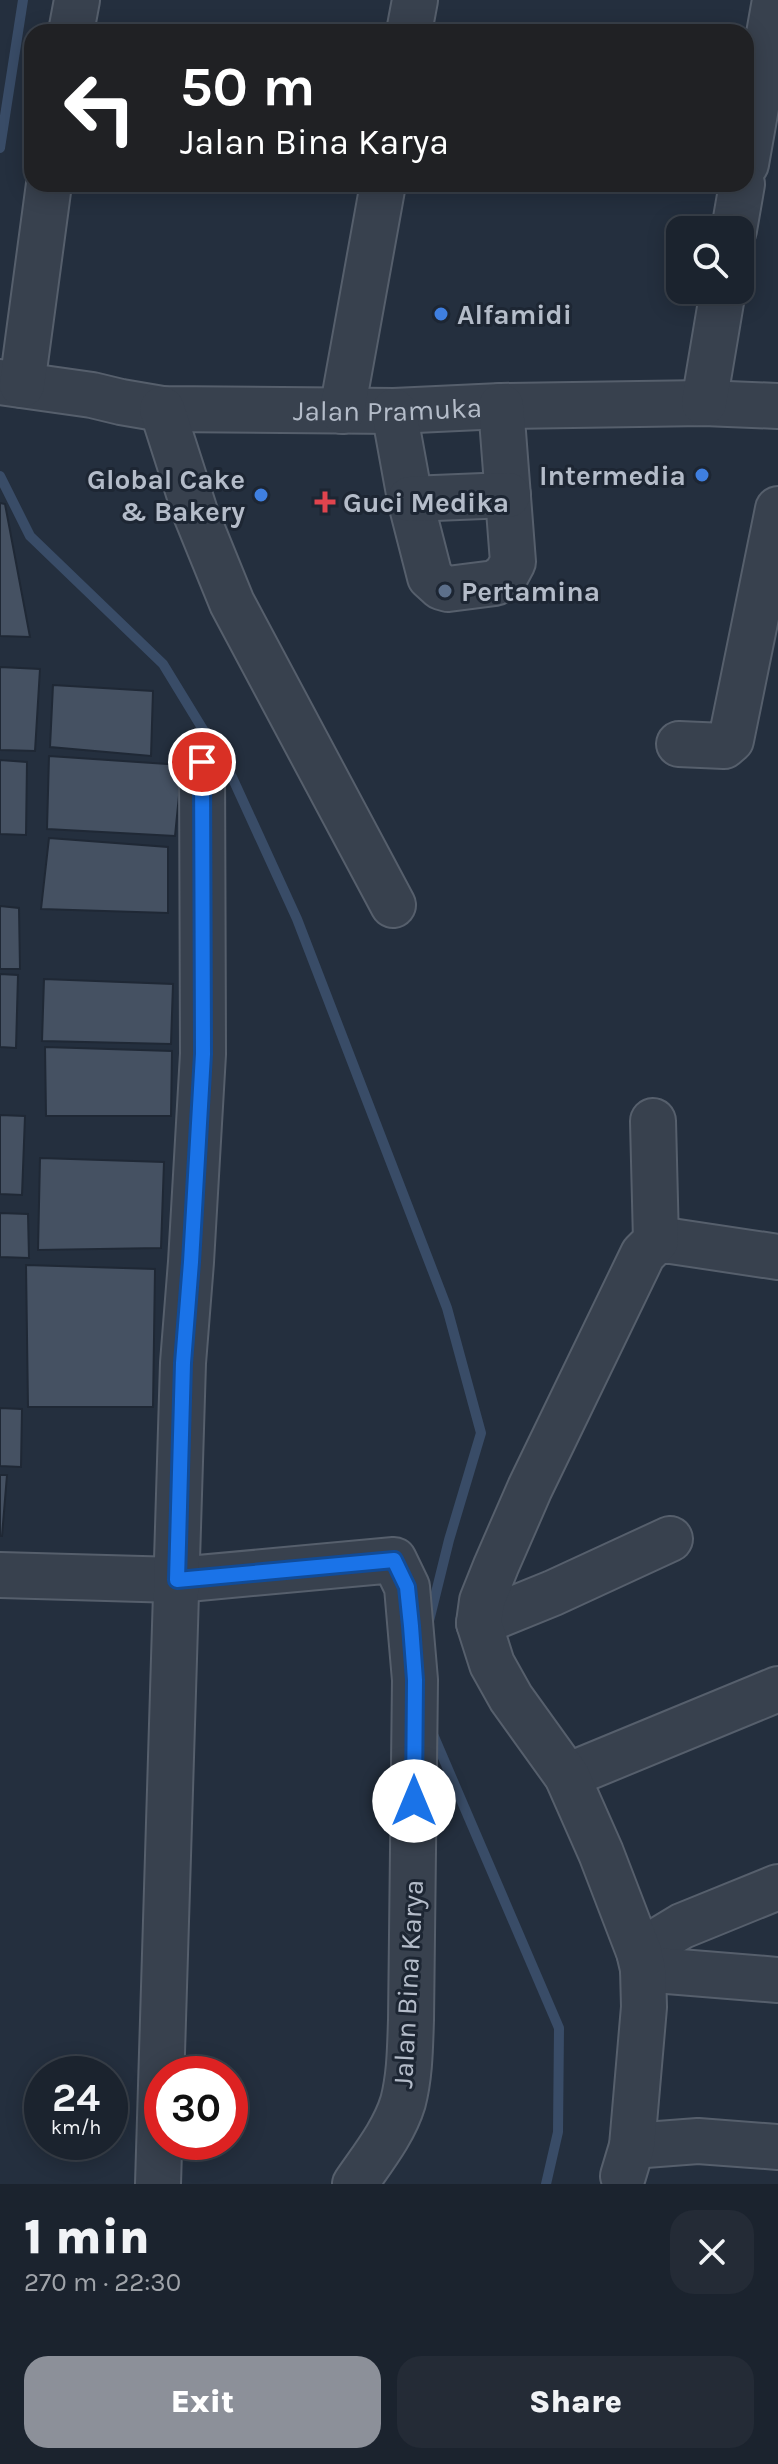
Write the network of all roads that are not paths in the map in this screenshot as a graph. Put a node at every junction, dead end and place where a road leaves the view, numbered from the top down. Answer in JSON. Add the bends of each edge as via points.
{"nodes":[{"id":1,"x":77,"y":0,"type":"edge"},
{"id":2,"x":415,"y":0,"type":"edge"},
{"id":3,"x":775,"y":0,"type":"edge"},
{"id":4,"x":72,"y":24,"type":"edge"},
{"id":5,"x":410,"y":24,"type":"edge"},
{"id":6,"x":754,"y":119,"type":"edge"},
{"id":7,"x":47,"y":192,"type":"edge"},
{"id":8,"x":382,"y":192,"type":"edge"},
{"id":9,"x":741,"y":192,"type":"edge"},
{"id":10,"x":736,"y":216,"type":"edge"},
{"id":11,"x":721,"y":304,"type":"edge"},
{"id":12,"x":8,"y":383,"type":"edge"},
{"id":13,"x":704,"y":403,"type":"junction"},
{"id":14,"x":501,"y":406,"type":"junction"},
{"id":15,"x":778,"y":406,"type":"edge"},
{"id":16,"x":162,"y":409,"type":"junction"},
{"id":17,"x":342,"y":411,"type":"junction"},
{"id":18,"x":394,"y":411,"type":"junction"},
{"id":19,"x":508,"y":495,"type":"junction"},
{"id":20,"x":410,"y":499,"type":"junction"},
{"id":21,"x":778,"y":509,"type":"edge"},
{"id":22,"x":679,"y":744,"type":"dead end"},
{"id":23,"x":202,"y":762,"type":"dead end"},
{"id":24,"x":393,"y":905,"type":"dead end"},
{"id":25,"x":653,"y":1121,"type":"dead end"},
{"id":26,"x":656,"y":1241,"type":"junction"},
{"id":27,"x":778,"y":1257,"type":"edge"},
{"id":28,"x":670,"y":1539,"type":"dead end"},
{"id":29,"x":0,"y":1575,"type":"edge"},
{"id":30,"x":177,"y":1580,"type":"junction"},
{"id":31,"x":479,"y":1623,"type":"junction"},
{"id":32,"x":778,"y":1689,"type":"edge"},
{"id":33,"x":567,"y":1776,"type":"junction"},
{"id":34,"x":778,"y":1887,"type":"edge"},
{"id":35,"x":641,"y":1961,"type":"junction"},
{"id":36,"x":778,"y":1980,"type":"edge"},
{"id":37,"x":778,"y":2147,"type":"edge"},
{"id":38,"x":158,"y":2184,"type":"edge"},
{"id":39,"x":355,"y":2184,"type":"edge"}],
"edges":[{"from":1,"to":4,"type":"street"},
{"from":2,"to":5,"type":"street"},
{"from":3,"to":6,"type":"street"},
{"from":7,"to":12,"type":"street"},
{"from":8,"to":17,"type":"street"},
{"from":9,"to":10,"type":"street"},
{"from":11,"to":13,"type":"street"},
{"from":12,"to":16,"type":"street","name":"Jalan Pramuka"},
{"from":13,"to":14,"type":"street","name":"Jalan Pramuka"},
{"from":13,"to":15,"type":"street","name":"Jalan Pramuka"},
{"from":14,"to":18,"type":"street","name":"Jalan Pramuka"},
{"from":14,"to":19,"type":"street"},
{"from":16,"to":17,"type":"street","name":"Jalan Pramuka"},
{"from":16,"to":24,"type":"street","via":[[232,603]]},
{"from":17,"to":18,"type":"street","name":"Jalan Pramuka"},
{"from":18,"to":20,"type":"street"},
{"from":19,"to":20,"type":"street"},
{"from":19,"to":20,"type":"street","via":[[513,562],[506,575],[495,583],[448,589],[430,577]]},
{"from":21,"to":22,"type":"street","via":[[731,740],[724,746]]},
{"from":23,"to":30,"type":"street","via":[[203,1054],[183,1363]]},
{"from":25,"to":26,"type":"street"},
{"from":26,"to":27,"type":"street"},
{"from":26,"to":31,"type":"street","via":[[643,1254],[530,1488],[482,1601]]},
{"from":28,"to":31,"type":"street"},
{"from":29,"to":30,"type":"street"},
{"from":30,"to":38,"type":"street"},
{"from":30,"to":39,"type":"street","name":"Jalan Bina Karya","via":[[394,1560],[407,1587],[415,1680],[408,2073],[402,2104]]},
{"from":31,"to":33,"type":"street","via":[[492,1664],[511,1698]]},
{"from":32,"to":33,"type":"street"},
{"from":33,"to":35,"type":"street"},
{"from":34,"to":35,"type":"street","via":[[682,1926]]},
{"from":35,"to":36,"type":"street"},
{"from":35,"to":37,"type":"street","via":[[644,2007],[627,2161],[698,2141]]}]}
